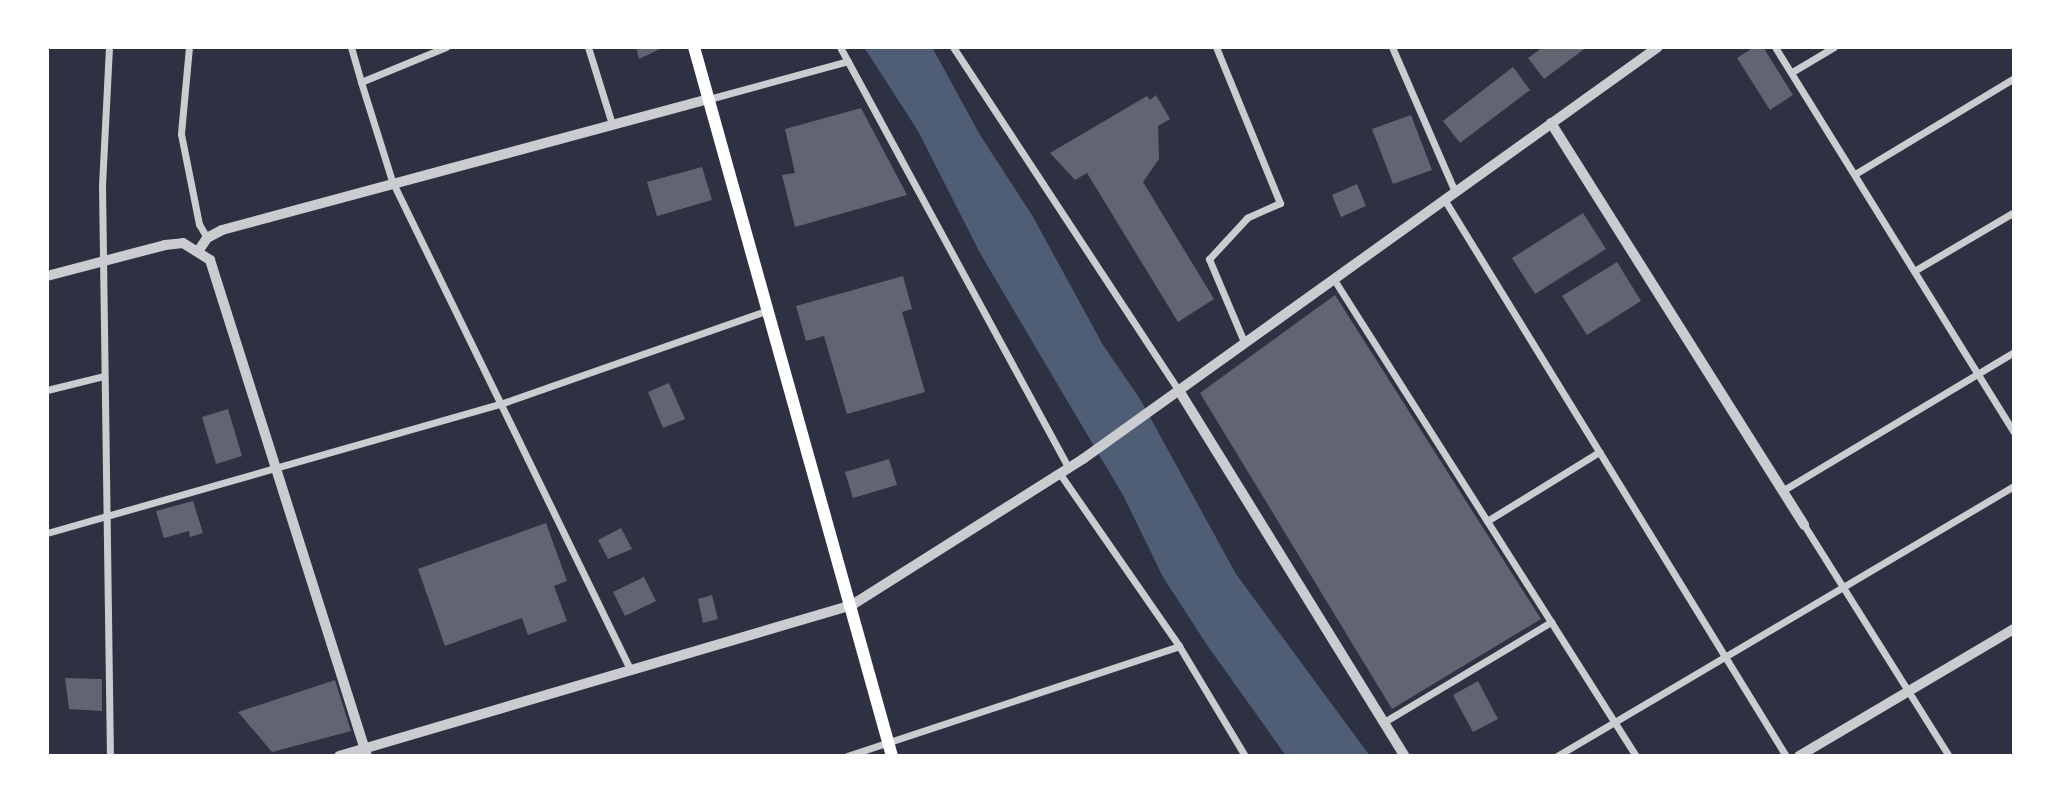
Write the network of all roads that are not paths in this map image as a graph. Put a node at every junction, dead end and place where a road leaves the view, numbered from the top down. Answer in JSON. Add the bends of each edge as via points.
{"nodes":[{"id":1,"x":109,"y":47,"type":"edge"},
{"id":2,"x":189,"y":47,"type":"edge"},
{"id":3,"x":351,"y":47,"type":"edge"},
{"id":4,"x":446,"y":47,"type":"edge"},
{"id":5,"x":588,"y":47,"type":"edge"},
{"id":6,"x":694,"y":47,"type":"edge"},
{"id":7,"x":840,"y":47,"type":"edge"},
{"id":8,"x":953,"y":47,"type":"edge"},
{"id":9,"x":1216,"y":47,"type":"edge"},
{"id":10,"x":1392,"y":47,"type":"edge"},
{"id":11,"x":1658,"y":47,"type":"edge"},
{"id":12,"x":1775,"y":47,"type":"edge"},
{"id":13,"x":1834,"y":47,"type":"edge"},
{"id":14,"x":848,"y":61,"type":"junction"},
{"id":15,"x":1792,"y":72,"type":"junction"},
{"id":16,"x":2014,"y":78,"type":"edge"},
{"id":17,"x":361,"y":82,"type":"junction"},
{"id":18,"x":709,"y":99,"type":"junction"},
{"id":19,"x":1551,"y":123,"type":"junction"},
{"id":20,"x":612,"y":124,"type":"junction"},
{"id":21,"x":1855,"y":174,"type":"junction"},
{"id":22,"x":392,"y":181,"type":"junction"},
{"id":23,"x":1455,"y":192,"type":"junction"},
{"id":24,"x":1444,"y":199,"type":"junction"},
{"id":25,"x":2014,"y":212,"type":"edge"},
{"id":26,"x":207,"y":238,"type":"junction"},
{"id":27,"x":199,"y":250,"type":"junction"},
{"id":28,"x":106,"y":260,"type":"junction"},
{"id":29,"x":1914,"y":271,"type":"junction"},
{"id":30,"x":47,"y":276,"type":"edge"},
{"id":31,"x":1333,"y":278,"type":"junction"},
{"id":32,"x":768,"y":310,"type":"junction"},
{"id":33,"x":1244,"y":342,"type":"junction"},
{"id":34,"x":2014,"y":352,"type":"edge"},
{"id":35,"x":1978,"y":374,"type":"junction"},
{"id":36,"x":104,"y":376,"type":"junction"},
{"id":37,"x":1178,"y":389,"type":"junction"},
{"id":38,"x":47,"y":390,"type":"edge"},
{"id":39,"x":500,"y":404,"type":"junction"},
{"id":40,"x":2014,"y":432,"type":"edge"},
{"id":41,"x":1600,"y":452,"type":"junction"},
{"id":42,"x":278,"y":469,"type":"junction"},
{"id":43,"x":1065,"y":471,"type":"junction"},
{"id":44,"x":2014,"y":486,"type":"edge"},
{"id":45,"x":1782,"y":491,"type":"junction"},
{"id":46,"x":110,"y":515,"type":"junction"},
{"id":47,"x":1487,"y":521,"type":"junction"},
{"id":48,"x":1804,"y":525,"type":"joint"},
{"id":49,"x":47,"y":533,"type":"edge"},
{"id":50,"x":1843,"y":587,"type":"junction"},
{"id":51,"x":852,"y":606,"type":"junction"},
{"id":52,"x":1551,"y":622,"type":"junction"},
{"id":53,"x":2014,"y":629,"type":"edge"},
{"id":54,"x":1179,"y":646,"type":"junction"},
{"id":55,"x":1725,"y":657,"type":"junction"},
{"id":56,"x":631,"y":671,"type":"junction"},
{"id":57,"x":1909,"y":691,"type":"junction"},
{"id":58,"x":1384,"y":722,"type":"junction"},
{"id":59,"x":1615,"y":722,"type":"junction"},
{"id":60,"x":887,"y":740,"type":"junction"},
{"id":61,"x":365,"y":752,"type":"edge"},
{"id":62,"x":110,"y":756,"type":"edge"},
{"id":63,"x":339,"y":756,"type":"edge"},
{"id":64,"x":847,"y":756,"type":"edge"},
{"id":65,"x":892,"y":756,"type":"edge"},
{"id":66,"x":1245,"y":756,"type":"edge"},
{"id":67,"x":1405,"y":756,"type":"edge"},
{"id":68,"x":1557,"y":756,"type":"edge"},
{"id":69,"x":1636,"y":756,"type":"edge"},
{"id":70,"x":1786,"y":756,"type":"edge"},
{"id":71,"x":1799,"y":756,"type":"edge"},
{"id":72,"x":1949,"y":756,"type":"edge"}],
"edges":[{"from":1,"to":28,"type":"street","via":[[102,185]]},
{"from":2,"to":26,"type":"street","via":[[181,134],[199,224]]},
{"from":3,"to":17,"type":"street"},
{"from":4,"to":17,"type":"street"},
{"from":5,"to":20,"type":"street"},
{"from":6,"to":18,"type":"highway"},
{"from":7,"to":14,"type":"street"},
{"from":8,"to":37,"type":"street"},
{"from":9,"to":33,"type":"street","via":[[1280,203],[1247,218],[1209,259]]},
{"from":10,"to":23,"type":"street"},
{"from":11,"to":19,"type":"street"},
{"from":12,"to":15,"type":"street"},
{"from":13,"to":15,"type":"street"},
{"from":14,"to":18,"type":"street"},
{"from":14,"to":43,"type":"street"},
{"from":15,"to":21,"type":"street"},
{"from":16,"to":21,"type":"street"},
{"from":17,"to":22,"type":"street"},
{"from":18,"to":20,"type":"street"},
{"from":18,"to":32,"type":"highway"},
{"from":19,"to":23,"type":"street"},
{"from":19,"to":45,"type":"street"},
{"from":20,"to":22,"type":"street"},
{"from":21,"to":29,"type":"street"},
{"from":22,"to":26,"type":"street"},
{"from":22,"to":39,"type":"street"},
{"from":23,"to":24,"type":"street"},
{"from":24,"to":31,"type":"street"},
{"from":24,"to":41,"type":"street"},
{"from":25,"to":29,"type":"street"},
{"from":26,"to":27,"type":"street"},
{"from":27,"to":28,"type":"street","via":[[183,243]]},
{"from":27,"to":42,"type":"street","via":[[217,274]]},
{"from":28,"to":30,"type":"street"},
{"from":28,"to":36,"type":"street"},
{"from":29,"to":35,"type":"street"},
{"from":31,"to":33,"type":"street"},
{"from":31,"to":47,"type":"street"},
{"from":32,"to":39,"type":"street"},
{"from":32,"to":51,"type":"highway"},
{"from":33,"to":37,"type":"street"},
{"from":34,"to":35,"type":"street"},
{"from":35,"to":40,"type":"street"},
{"from":35,"to":45,"type":"street"},
{"from":36,"to":38,"type":"street"},
{"from":36,"to":46,"type":"street"},
{"from":37,"to":43,"type":"street"},
{"from":37,"to":58,"type":"street"},
{"from":39,"to":42,"type":"street"},
{"from":39,"to":56,"type":"street"},
{"from":41,"to":47,"type":"street"},
{"from":41,"to":55,"type":"street"},
{"from":42,"to":46,"type":"street"},
{"from":42,"to":61,"type":"street"},
{"from":43,"to":51,"type":"street"},
{"from":43,"to":54,"type":"street"},
{"from":44,"to":50,"type":"street"},
{"from":45,"to":48,"type":"street"},
{"from":46,"to":49,"type":"street"},
{"from":46,"to":62,"type":"street"},
{"from":47,"to":52,"type":"street"},
{"from":48,"to":50,"type":"street"},
{"from":50,"to":55,"type":"street"},
{"from":50,"to":57,"type":"street"},
{"from":51,"to":56,"type":"street"},
{"from":51,"to":60,"type":"highway"},
{"from":52,"to":58,"type":"street"},
{"from":52,"to":59,"type":"street"},
{"from":53,"to":57,"type":"street"},
{"from":54,"to":60,"type":"street"},
{"from":54,"to":66,"type":"street"},
{"from":55,"to":59,"type":"street"},
{"from":55,"to":70,"type":"street"},
{"from":56,"to":61,"type":"street"},
{"from":57,"to":71,"type":"street"},
{"from":57,"to":72,"type":"street"},
{"from":58,"to":67,"type":"street"},
{"from":59,"to":68,"type":"street"},
{"from":59,"to":69,"type":"street"},
{"from":60,"to":64,"type":"street"},
{"from":60,"to":65,"type":"highway"},
{"from":61,"to":63,"type":"street"}]}
